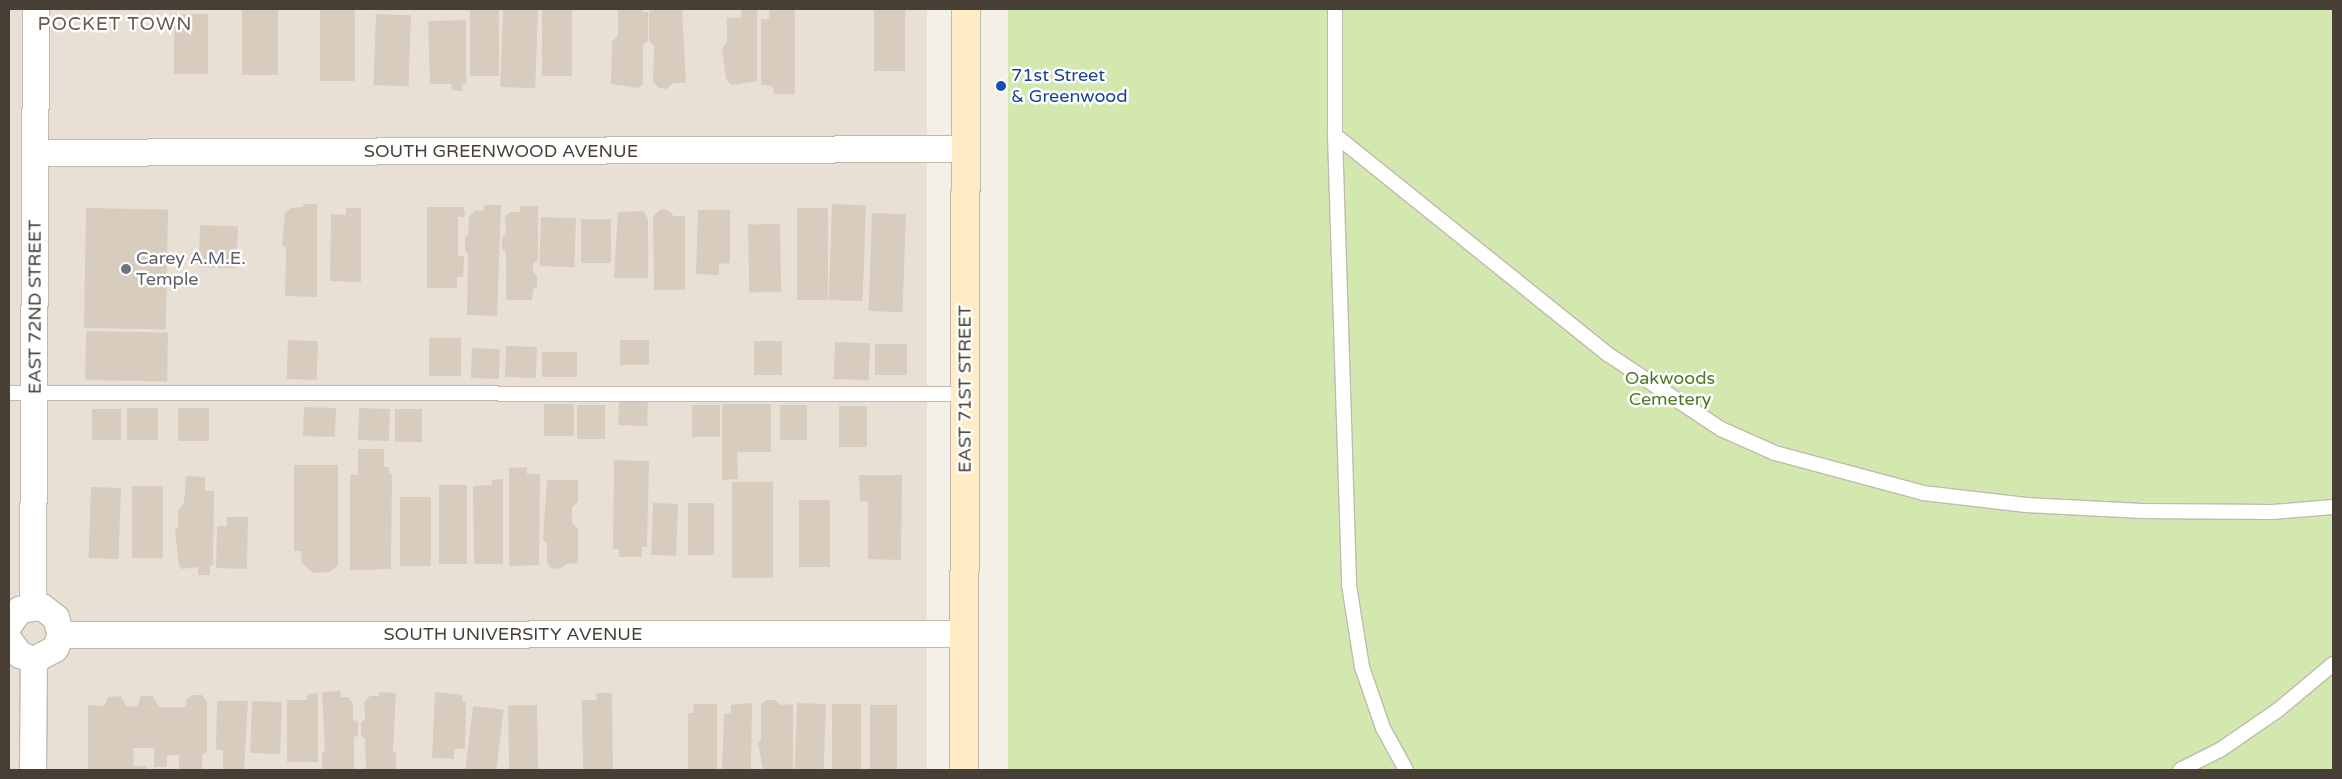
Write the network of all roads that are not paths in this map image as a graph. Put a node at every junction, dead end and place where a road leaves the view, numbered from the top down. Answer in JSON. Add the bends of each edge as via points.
{"nodes":[{"id":1,"x":36,"y":9,"type":"edge"},
{"id":2,"x":966,"y":9,"type":"edge"},
{"id":3,"x":1336,"y":9,"type":"edge"},
{"id":4,"x":1334,"y":136,"type":"junction"},
{"id":5,"x":966,"y":149,"type":"junction"},
{"id":6,"x":36,"y":153,"type":"junction"},
{"id":7,"x":9,"y":393,"type":"edge"},
{"id":8,"x":35,"y":393,"type":"junction"},
{"id":9,"x":965,"y":394,"type":"junction"},
{"id":10,"x":2333,"y":507,"type":"edge"},
{"id":11,"x":33,"y":606,"type":"junction"},
{"id":12,"x":9,"y":625,"type":"edge"},
{"id":13,"x":61,"y":634,"type":"junction"},
{"id":14,"x":965,"y":634,"type":"junction"},
{"id":15,"x":9,"y":640,"type":"edge"},
{"id":16,"x":34,"y":660,"type":"junction"},
{"id":17,"x":2333,"y":664,"type":"edge"},
{"id":18,"x":33,"y":770,"type":"edge"},
{"id":19,"x":964,"y":770,"type":"edge"},
{"id":20,"x":1406,"y":770,"type":"edge"},
{"id":21,"x":2180,"y":770,"type":"edge"}],
"edges":[{"from":1,"to":6,"type":"street","name":"EAST 72ND STREET"},
{"from":2,"to":5,"type":"main road","name":"EAST 71ST STREET"},
{"from":3,"to":4,"type":"lane"},
{"from":4,"to":10,"type":"lane","via":[[1608,355],[1720,429],[1775,453],[1923,493],[2026,505],[2142,511],[2273,512]]},
{"from":4,"to":20,"type":"lane","via":[[1349,585],[1362,667],[1383,728]]},
{"from":5,"to":6,"type":"street","name":"SOUTH GREENWOOD AVENUE"},
{"from":5,"to":9,"type":"main road","name":"EAST 71ST STREET"},
{"from":6,"to":8,"type":"street","name":"EAST 72ND STREET"},
{"from":7,"to":8,"type":"lane"},
{"from":8,"to":9,"type":"lane"},
{"from":8,"to":11,"type":"street","name":"EAST 72ND STREET"},
{"from":9,"to":14,"type":"main road","name":"EAST 71ST STREET"},
{"from":11,"to":12,"type":"street","via":[[20,610]]},
{"from":11,"to":13,"type":"street","via":[[50,611],[60,626]]},
{"from":13,"to":14,"type":"street","name":"SOUTH UNIVERSITY AVENUE"},
{"from":13,"to":16,"type":"street","via":[[55,649]]},
{"from":14,"to":19,"type":"main road","name":"EAST 71ST STREET"},
{"from":15,"to":16,"type":"street","via":[[20,655]]},
{"from":16,"to":18,"type":"street"},
{"from":17,"to":21,"type":"lane","via":[[2278,710],[2220,750]]}]}
